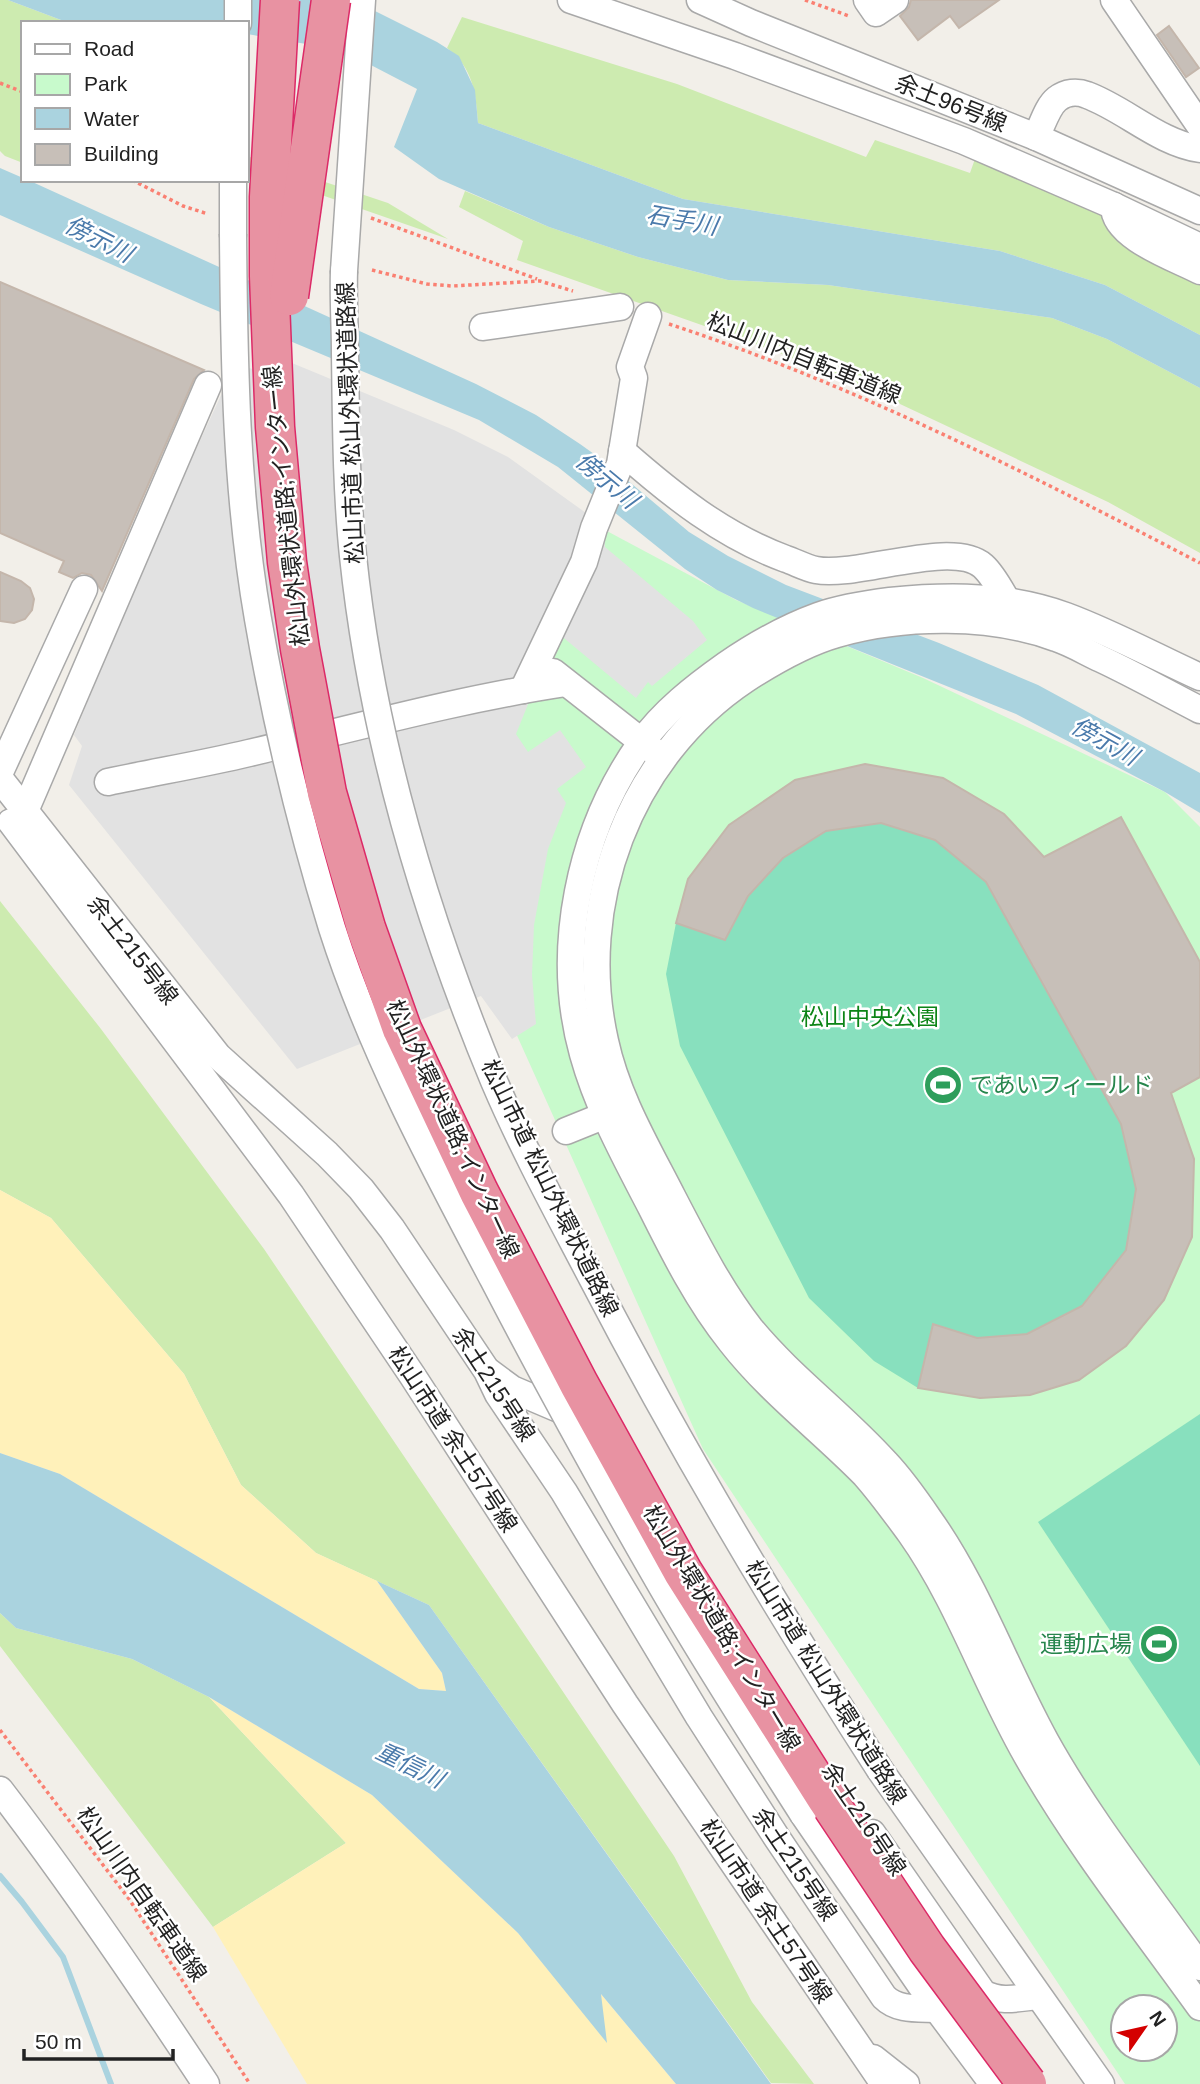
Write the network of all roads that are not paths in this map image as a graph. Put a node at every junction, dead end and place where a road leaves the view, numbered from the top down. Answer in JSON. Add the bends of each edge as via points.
{"nodes":[{"id":1,"x":238,"y":0,"type":"edge"},
{"id":2,"x":263,"y":0,"type":"edge"},
{"id":3,"x":280,"y":0,"type":"edge"},
{"id":4,"x":331,"y":0,"type":"edge"},
{"id":5,"x":362,"y":0,"type":"edge"},
{"id":6,"x":571,"y":0,"type":"edge"},
{"id":7,"x":701,"y":0,"type":"edge"},
{"id":8,"x":1114,"y":0,"type":"edge"},
{"id":9,"x":238,"y":21,"type":"edge"},
{"id":10,"x":1193,"y":106,"type":"edge"},
{"id":11,"x":1164,"y":135,"type":"junction"},
{"id":12,"x":1036,"y":137,"type":"junction"},
{"id":13,"x":1200,"y":149,"type":"edge"},
{"id":14,"x":233,"y":182,"type":"edge"},
{"id":15,"x":286,"y":197,"type":"junction"},
{"id":16,"x":1114,"y":206,"type":"junction"},
{"id":17,"x":1200,"y":211,"type":"edge"},
{"id":18,"x":1200,"y":247,"type":"edge"},
{"id":19,"x":1200,"y":271,"type":"edge"},
{"id":20,"x":620,"y":307,"type":"dead end"},
{"id":21,"x":648,"y":316,"type":"road end"},
{"id":22,"x":483,"y":327,"type":"dead end"},
{"id":23,"x":208,"y":385,"type":"dead end"},
{"id":24,"x":621,"y":458,"type":"junction"},
{"id":25,"x":84,"y":589,"type":"dead end"},
{"id":26,"x":1007,"y":600,"type":"junction"},
{"id":27,"x":538,"y":661,"type":"junction"},
{"id":28,"x":1200,"y":677,"type":"edge"},
{"id":29,"x":566,"y":683,"type":"junction"},
{"id":30,"x":523,"y":690,"type":"junction"},
{"id":31,"x":1200,"y":710,"type":"edge"},
{"id":32,"x":652,"y":749,"type":"junction"},
{"id":33,"x":0,"y":772,"type":"edge"},
{"id":34,"x":0,"y":779,"type":"edge"},
{"id":35,"x":108,"y":782,"type":"dead end"},
{"id":36,"x":13,"y":815,"type":"edge"},
{"id":37,"x":615,"y":1111,"type":"junction"},
{"id":38,"x":566,"y":1131,"type":"dead end"},
{"id":39,"x":487,"y":1371,"type":"junction"},
{"id":40,"x":0,"y":1790,"type":"edge"},
{"id":41,"x":1200,"y":1967,"type":"edge"},
{"id":42,"x":1037,"y":1996,"type":"junction"},
{"id":43,"x":1200,"y":2007,"type":"edge"},
{"id":44,"x":937,"y":2009,"type":"junction"},
{"id":45,"x":860,"y":2048,"type":"junction"},
{"id":46,"x":206,"y":2084,"type":"edge"},
{"id":47,"x":884,"y":2084,"type":"edge"},
{"id":48,"x":906,"y":2084,"type":"edge"},
{"id":49,"x":993,"y":2084,"type":"edge"},
{"id":50,"x":1027,"y":2084,"type":"edge"},
{"id":51,"x":1101,"y":2084,"type":"edge"}],
"edges":[{"from":1,"to":9,"type":"street"},
{"from":2,"to":15,"type":"highway","bridge":true},
{"from":3,"to":15,"type":"highway","bridge":true},
{"from":4,"to":15,"type":"highway","bridge":true},
{"from":5,"to":42,"type":"street","name":"松山市道 松山外環状道路線","bridge":true,"via":[[344,271],[354,556],[363,626],[406,825],[456,979],[523,1143],[629,1349],[736,1539],[880,1770]]},
{"from":6,"to":16,"type":"street","via":[[964,141]]},
{"from":7,"to":12,"type":"street","name":"余土96号線"},
{"from":8,"to":10,"type":"street"},
{"from":10,"to":11,"type":"street","via":[[1180,125]]},
{"from":11,"to":12,"type":"street","via":[[1086,94],[1068,93],[1054,101]]},
{"from":11,"to":13,"type":"street"},
{"from":12,"to":17,"type":"street","name":"余土96号線"},
{"from":14,"to":44,"type":"street","bridge":true,"via":[[236,378],[257,617],[293,793],[333,931],[376,1041],[452,1202],[659,1583],[803,1814]]},
{"from":15,"to":50,"type":"highway","name":"松山外環状道路;インター線","bridge":true,"via":[[289,292],[275,427],[287,562],[327,793],[366,928],[402,1029],[485,1204],[683,1572],[920,1938]]},
{"from":16,"to":18,"type":"street"},
{"from":16,"to":19,"type":"street","via":[[1113,214],[1128,232]]},
{"from":20,"to":22,"type":"street"},
{"from":21,"to":24,"type":"street","via":[[629,367],[634,378]]},
{"from":23,"to":36,"type":"street"},
{"from":24,"to":26,"type":"street","via":[[714,524],[763,551],[838,572],[913,558],[967,558],[981,565]]},
{"from":24,"to":27,"type":"street","via":[[584,562]]},
{"from":25,"to":33,"type":"street"},
{"from":26,"to":28,"type":"street","via":[[1064,615]]},
{"from":26,"to":32,"type":"street","via":[[940,596],[824,613],[750,649],[695,689],[674,707]]},
{"from":27,"to":29,"type":"street"},
{"from":27,"to":30,"type":"street"},
{"from":29,"to":30,"type":"street"},
{"from":29,"to":32,"type":"street"},
{"from":30,"to":35,"type":"street"},
{"from":31,"to":32,"type":"street","via":[[1057,638],[1013,626],[942,620],[877,626],[801,648],[772,663]]},
{"from":32,"to":37,"type":"street","via":[[615,848],[597,932],[598,1005]]},
{"from":34,"to":36,"type":"street","name":"余土215号線"},
{"from":36,"to":39,"type":"street","name":"余土215号線","via":[[218,1056],[361,1189]]},
{"from":36,"to":45,"type":"street","name":"松山市道 余土57号線","via":[[291,1195],[625,1704]]},
{"from":37,"to":38,"type":"street"},
{"from":37,"to":41,"type":"street","via":[[749,1326],[792,1376],[887,1464],[929,1519],[961,1567],[1026,1706],[1080,1797]]},
{"from":37,"to":43,"type":"street","via":[[699,1296],[730,1341],[776,1393],[869,1480],[910,1533],[940,1580],[1030,1762]]},
{"from":39,"to":42,"type":"street","name":"余土216号線","via":[[512,1389],[569,1412],[591,1432],[695,1610],[744,1640],[983,1993],[1005,2000]]},
{"from":39,"to":44,"type":"street","name":"余土215号線","via":[[699,1717],[884,1997],[901,2007]]},
{"from":40,"to":46,"type":"street"},
{"from":42,"to":51,"type":"street","name":"松山市道 松山外環状道路線"},
{"from":44,"to":49,"type":"street"},
{"from":45,"to":47,"type":"street","name":"松山市道 余土57号線"},
{"from":45,"to":48,"type":"street"}]}
